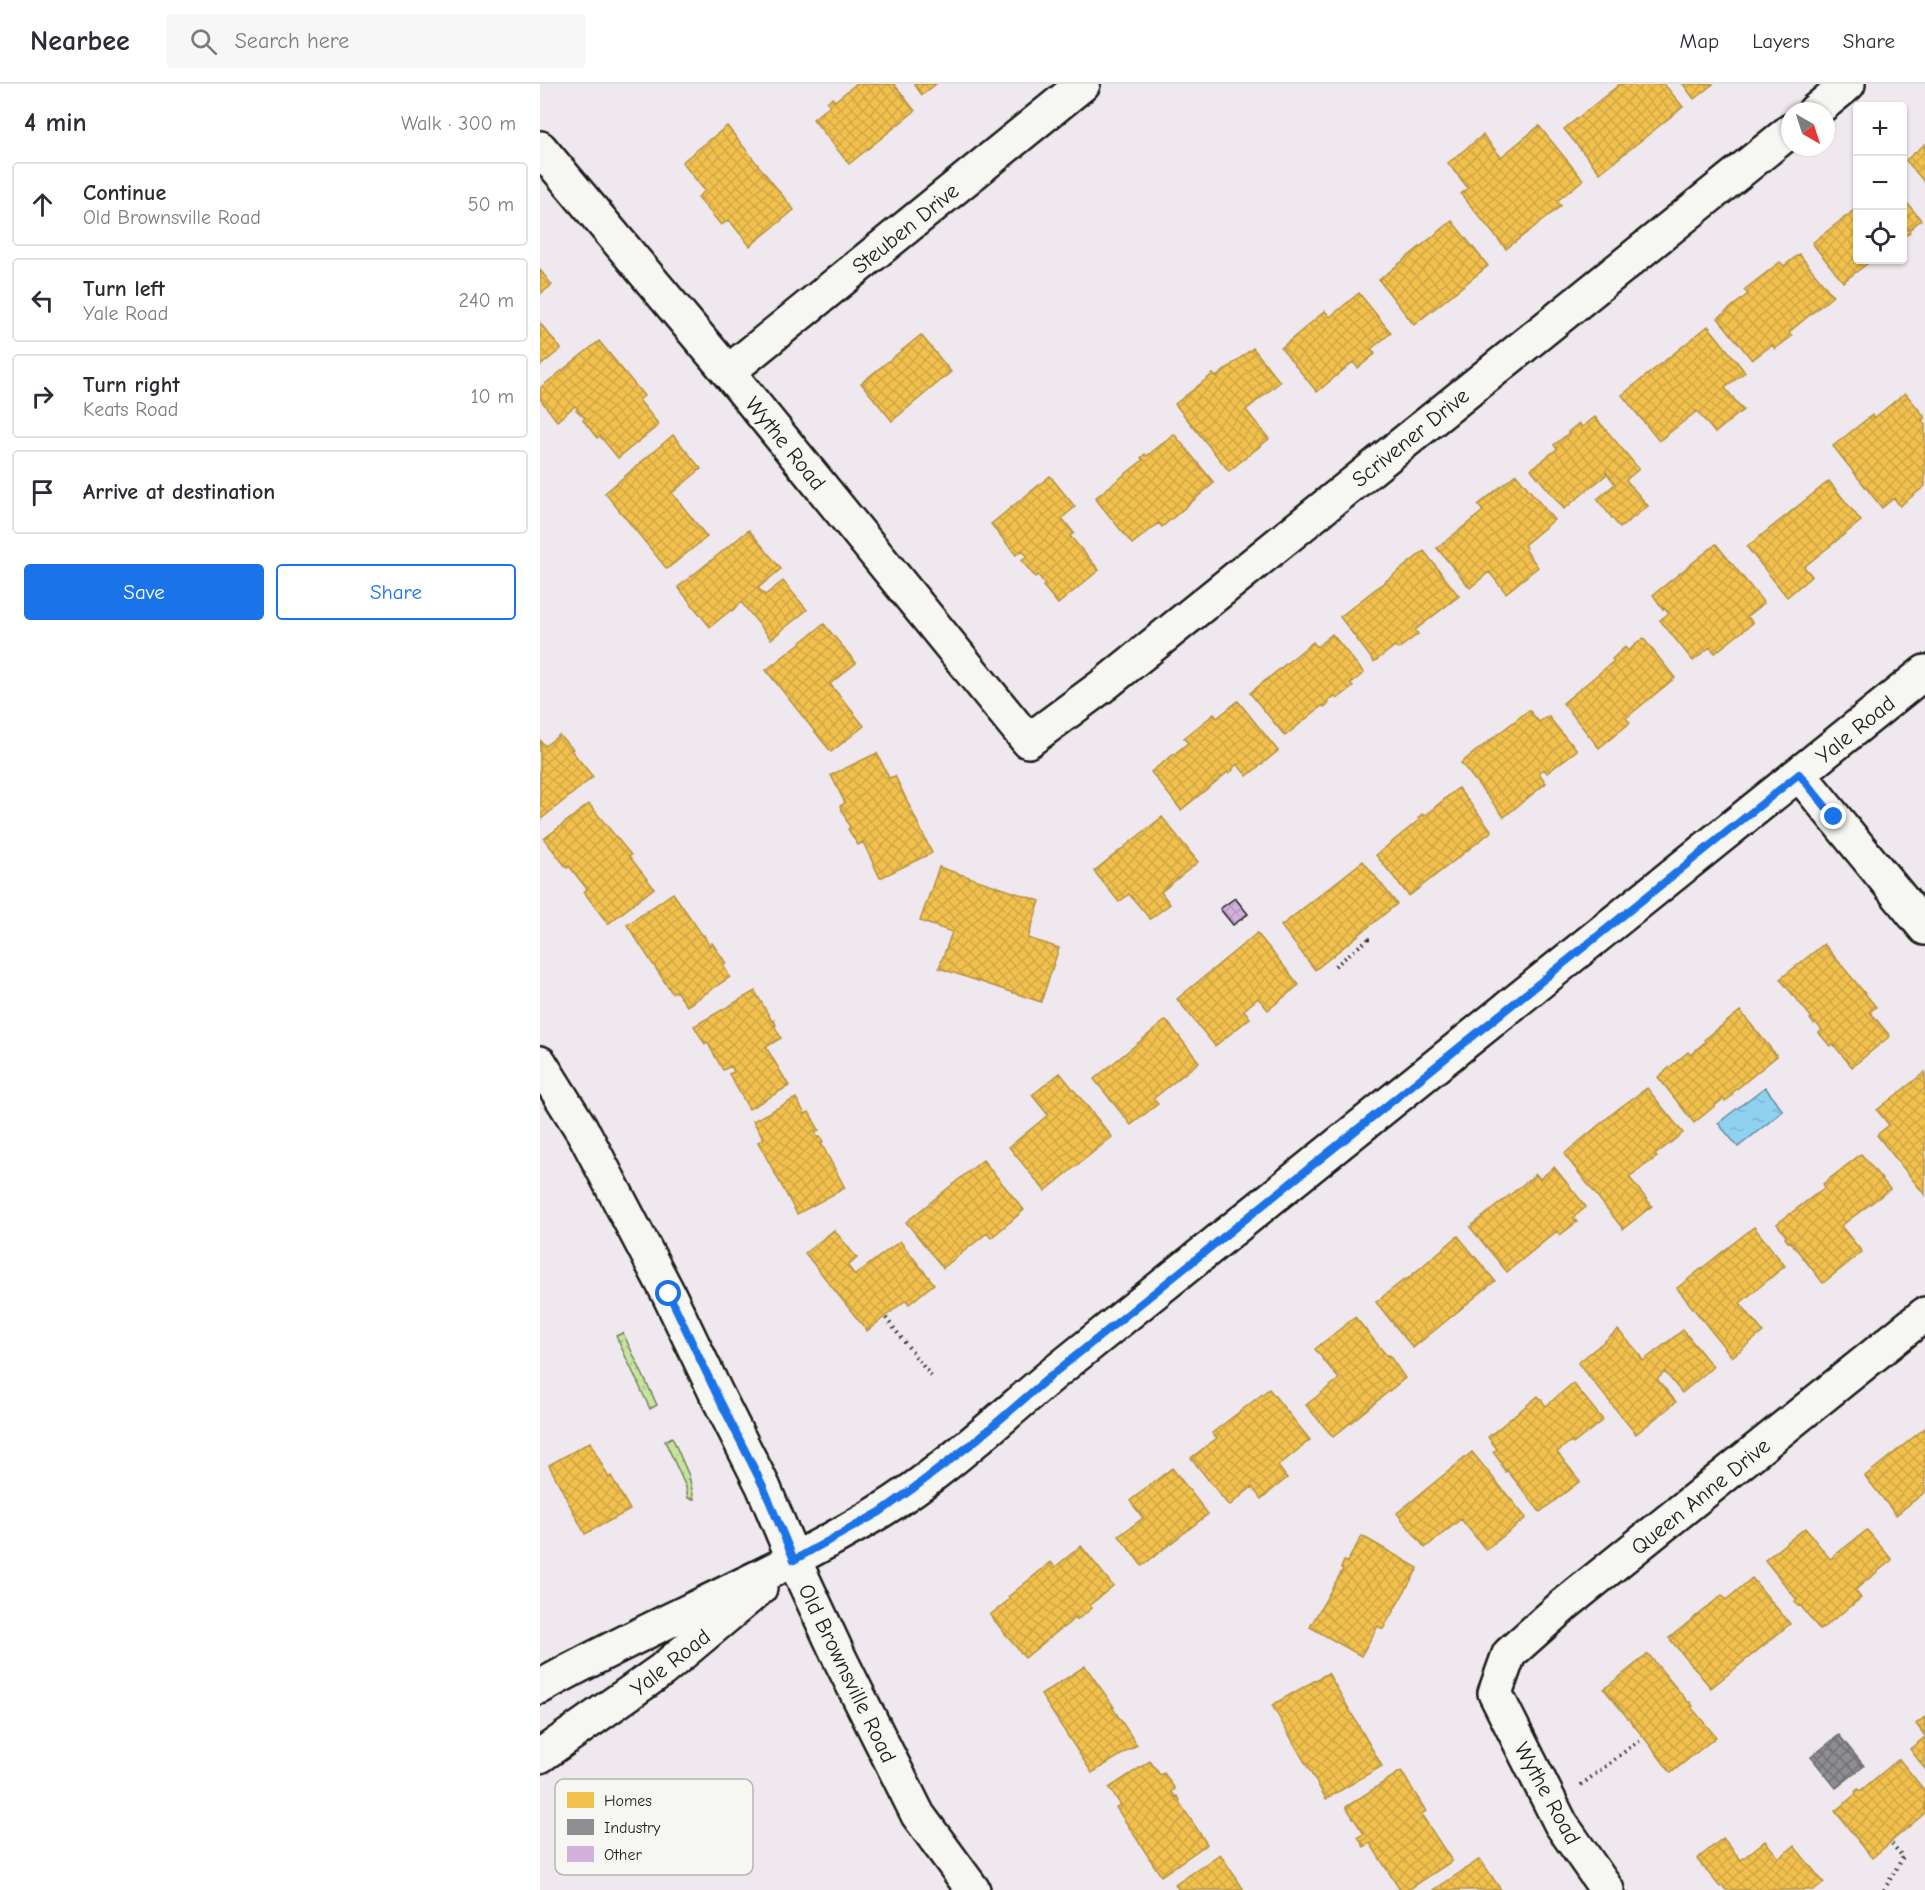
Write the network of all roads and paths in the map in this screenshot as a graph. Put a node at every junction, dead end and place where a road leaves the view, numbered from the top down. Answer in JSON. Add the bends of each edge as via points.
{"nodes":[{"id":1,"x":1083,"y":84,"type":"edge"},
{"id":2,"x":1848,"y":84,"type":"edge"},
{"id":3,"x":1826,"y":102,"type":"edge"},
{"id":4,"x":1781,"y":138,"type":"edge"},
{"id":5,"x":540,"y":148,"type":"edge"},
{"id":6,"x":728,"y":372,"type":"junction"},
{"id":7,"x":1925,"y":672,"type":"edge"},
{"id":8,"x":1028,"y":741,"type":"joint"},
{"id":9,"x":1799,"y":774,"type":"junction"},
{"id":10,"x":1925,"y":928,"type":"edge"},
{"id":11,"x":1365,"y":935,"type":"dead end"},
{"id":12,"x":1335,"y":966,"type":"dead end"},
{"id":13,"x":540,"y":1063,"type":"edge"},
{"id":14,"x":1925,"y":1314,"type":"edge"},
{"id":15,"x":886,"y":1318,"type":"dead end"},
{"id":16,"x":933,"y":1379,"type":"dead end"},
{"id":17,"x":794,"y":1560,"type":"junction"},
{"id":18,"x":540,"y":1687,"type":"edge"},
{"id":19,"x":1495,"y":1693,"type":"joint"},
{"id":20,"x":1640,"y":1740,"type":"dead end"},
{"id":21,"x":540,"y":1756,"type":"edge"},
{"id":22,"x":1580,"y":1786,"type":"dead end"},
{"id":23,"x":1892,"y":1844,"type":"dead end"},
{"id":24,"x":973,"y":1890,"type":"edge"},
{"id":25,"x":1607,"y":1890,"type":"edge"},
{"id":26,"x":1884,"y":1890,"type":"edge"}],
"edges":[{"from":1,"to":6,"type":"street","name":"Steuben Drive"},
{"from":2,"to":3,"type":"street"},
{"from":4,"to":8,"type":"street","name":"Scrivener Drive","via":[[1114,677]]},
{"from":5,"to":6,"type":"street","name":"Wythe Road"},
{"from":6,"to":8,"type":"street","name":"Wythe Road"},
{"from":7,"to":9,"type":"street","name":"Yale Road"},
{"from":9,"to":10,"type":"street"},
{"from":9,"to":17,"type":"street","name":"Yale Road","via":[[1053,1374],[974,1442],[880,1512]]},
{"from":11,"to":12,"type":"path","via":[[1368,939]]},
{"from":13,"to":17,"type":"street","name":"Old Brownsville Road","via":[[585,1135],[669,1294],[763,1486]]},
{"from":14,"to":19,"type":"street","name":"Queen Anne Drive","via":[[1533,1632],[1509,1654]]},
{"from":15,"to":16,"type":"path"},
{"from":17,"to":18,"type":"street","name":"Yale Road"},
{"from":17,"to":21,"type":"street","name":"Yale Road","via":[[662,1671]]},
{"from":17,"to":24,"type":"street","name":"Old Brownsville Road","via":[[918,1815]]},
{"from":19,"to":25,"type":"street","name":"Wythe Road","via":[[1561,1824]]},
{"from":20,"to":22,"type":"path"},
{"from":23,"to":26,"type":"path","via":[[1903,1857]]}]}
